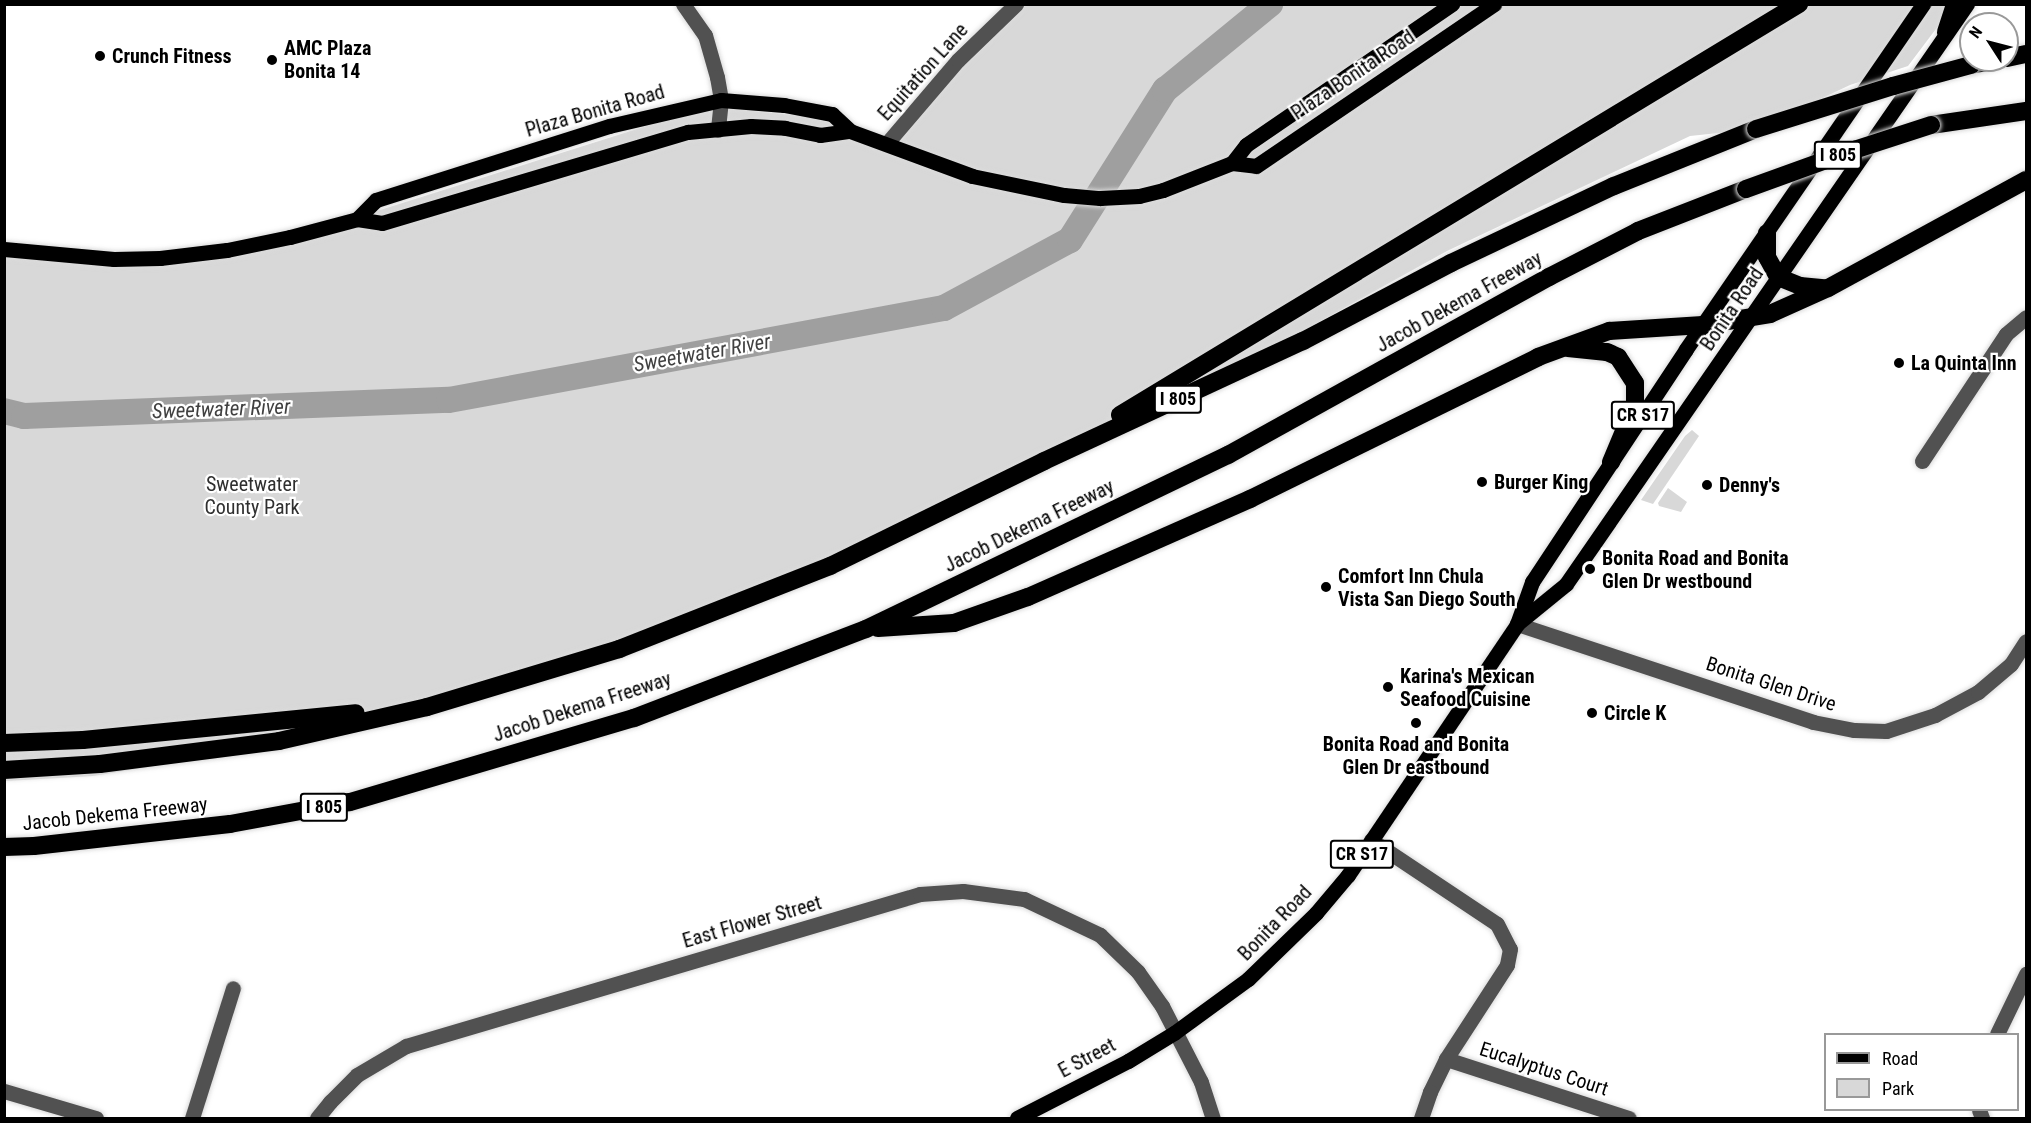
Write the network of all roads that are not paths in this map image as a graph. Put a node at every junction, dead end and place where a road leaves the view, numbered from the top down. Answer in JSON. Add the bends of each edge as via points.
{"nodes":[{"id":1,"x":683,"y":4,"type":"edge"},
{"id":2,"x":1016,"y":4,"type":"edge"},
{"id":3,"x":1452,"y":4,"type":"edge"},
{"id":4,"x":1494,"y":4,"type":"edge"},
{"id":5,"x":1799,"y":4,"type":"edge"},
{"id":6,"x":1923,"y":4,"type":"edge"},
{"id":7,"x":1955,"y":4,"type":"edge"},
{"id":8,"x":1967,"y":4,"type":"edge"},
{"id":9,"x":1946,"y":32,"type":"junction"},
{"id":10,"x":1959,"y":68,"type":"edge"},
{"id":11,"x":721,"y":100,"type":"junction"},
{"id":12,"x":2026,"y":111,"type":"edge"},
{"id":13,"x":718,"y":130,"type":"junction"},
{"id":14,"x":850,"y":131,"type":"junction"},
{"id":15,"x":887,"y":143,"type":"junction"},
{"id":16,"x":1232,"y":163,"type":"junction"},
{"id":17,"x":2026,"y":180,"type":"edge"},
{"id":18,"x":357,"y":219,"type":"junction"},
{"id":19,"x":1767,"y":233,"type":"junction"},
{"id":20,"x":4,"y":249,"type":"edge"},
{"id":21,"x":1778,"y":277,"type":"junction"},
{"id":22,"x":1828,"y":288,"type":"junction"},
{"id":23,"x":2026,"y":316,"type":"edge"},
{"id":24,"x":1750,"y":318,"type":"junction"},
{"id":25,"x":1703,"y":325,"type":"junction"},
{"id":26,"x":1564,"y":348,"type":"junction"},
{"id":27,"x":1044,"y":460,"type":"junction"},
{"id":28,"x":1922,"y":461,"type":"dead end"},
{"id":29,"x":1611,"y":462,"type":"junction"},
{"id":30,"x":1518,"y":624,"type":"junction"},
{"id":31,"x":866,"y":629,"type":"junction"},
{"id":32,"x":2026,"y":641,"type":"edge"},
{"id":33,"x":427,"y":707,"type":"junction"},
{"id":34,"x":4,"y":743,"type":"edge"},
{"id":35,"x":4,"y":770,"type":"edge"},
{"id":36,"x":1371,"y":840,"type":"junction"},
{"id":37,"x":4,"y":847,"type":"edge"},
{"id":38,"x":2026,"y":974,"type":"edge"},
{"id":39,"x":233,"y":988,"type":"dead end"},
{"id":40,"x":1174,"y":1033,"type":"junction"},
{"id":41,"x":1997,"y":1033,"type":"edge"},
{"id":42,"x":1446,"y":1059,"type":"junction"},
{"id":43,"x":4,"y":1091,"type":"edge"},
{"id":44,"x":76,"y":1115,"type":"edge"},
{"id":45,"x":96,"y":1119,"type":"edge"},
{"id":46,"x":192,"y":1119,"type":"edge"},
{"id":47,"x":318,"y":1119,"type":"edge"},
{"id":48,"x":1017,"y":1119,"type":"edge"},
{"id":49,"x":1213,"y":1119,"type":"edge"},
{"id":50,"x":1421,"y":1119,"type":"edge"},
{"id":51,"x":1629,"y":1119,"type":"edge"}],
"edges":[{"from":1,"to":11,"type":"street","via":[[705,35]]},
{"from":2,"to":15,"type":"street","name":"Equitation Lane","via":[[958,60]]},
{"from":3,"to":16,"type":"main road","name":"Plaza Bonita Road","via":[[1246,145]]},
{"from":4,"to":16,"type":"main road","name":"Plaza Bonita Road","via":[[1256,166]]},
{"from":5,"to":27,"type":"highway"},
{"from":6,"to":19,"type":"main road","name":"Bonita Road","number":"CR S17"},
{"from":7,"to":9,"type":"highway"},
{"from":8,"to":9,"type":"main road","name":"Bonita Road","number":"CR S17"},
{"from":9,"to":21,"type":"main road","name":"Bonita Road","number":"CR S17"},
{"from":10,"to":27,"type":"highway","name":"Jacob Dekema Freeway","number":"I 805","bridge":true,"via":[[1756,129],[1614,186],[1451,263],[1303,341]]},
{"from":11,"to":13,"type":"street"},
{"from":11,"to":14,"type":"main road","name":"Plaza Bonita Road","via":[[832,114]]},
{"from":11,"to":18,"type":"main road","name":"Plaza Bonita Road","via":[[609,126],[376,200]]},
{"from":12,"to":31,"type":"highway","name":"Jacob Dekema Freeway","number":"I 805","bridge":true,"via":[[1931,125],[1638,231],[1228,455]]},
{"from":13,"to":14,"type":"main road","name":"Plaza Bonita Road","via":[[752,126],[820,135]]},
{"from":13,"to":18,"type":"main road","name":"Plaza Bonita Road","via":[[688,132],[382,222]]},
{"from":14,"to":15,"type":"main road","name":"Plaza Bonita Road"},
{"from":15,"to":16,"type":"main road","name":"Plaza Bonita Road","via":[[972,176],[1064,195],[1100,198],[1155,192]]},
{"from":17,"to":22,"type":"highway"},
{"from":18,"to":20,"type":"main road","name":"Plaza Bonita Road","via":[[227,250],[160,258],[114,259]]},
{"from":19,"to":21,"type":"highway","via":[[1767,257]]},
{"from":19,"to":25,"type":"main road","name":"Bonita Road","number":"CR S17"},
{"from":21,"to":22,"type":"highway","via":[[1800,286]]},
{"from":21,"to":24,"type":"main road","name":"Bonita Road","number":"CR S17"},
{"from":22,"to":24,"type":"highway","via":[[1770,314]]},
{"from":23,"to":28,"type":"street","via":[[2006,334]]},
{"from":24,"to":25,"type":"highway"},
{"from":24,"to":30,"type":"main road","name":"Bonita Road","number":"CR S17","via":[[1566,584]]},
{"from":25,"to":26,"type":"highway","via":[[1609,331]]},
{"from":25,"to":29,"type":"main road","name":"Bonita Road","number":"CR S17"},
{"from":26,"to":29,"type":"highway","via":[[1607,352],[1618,357],[1634,380],[1635,405]]},
{"from":26,"to":31,"type":"highway","via":[[1538,357],[1250,499],[1028,597],[954,623]]},
{"from":27,"to":33,"type":"highway","name":"Jacob Dekema Freeway","number":"I 805","via":[[830,566],[619,648]]},
{"from":29,"to":30,"type":"main road","name":"Bonita Road","number":"CR S17","via":[[1532,582]]},
{"from":30,"to":32,"type":"street","name":"Bonita Glen Drive","via":[[1813,722],[1854,730],[1886,731],[1935,715],[1978,692],[2011,664]]},
{"from":30,"to":36,"type":"main road","name":"Bonita Road","number":"CR S17"},
{"from":31,"to":37,"type":"highway","name":"Jacob Dekema Freeway","number":"I 805","via":[[634,718],[350,802],[230,824]]},
{"from":33,"to":34,"type":"highway","via":[[83,740]]},
{"from":33,"to":35,"type":"highway","name":"Jacob Dekema Freeway","number":"I 805","via":[[279,741],[100,764]]},
{"from":36,"to":40,"type":"main road","name":"Bonita Road","number":"CR S17","via":[[1348,875],[1301,928],[1248,979]]},
{"from":36,"to":42,"type":"street","via":[[1497,924],[1507,939],[1507,965]]},
{"from":38,"to":41,"type":"street"},
{"from":39,"to":46,"type":"street"},
{"from":40,"to":47,"type":"street","name":"East Flower Street","via":[[1162,1006],[1138,972],[1100,935],[1023,898],[963,891],[920,894],[406,1046],[357,1075]]},
{"from":40,"to":48,"type":"main road","name":"E Street","number":"CR S17"},
{"from":40,"to":49,"type":"street","via":[[1202,1082]]},
{"from":42,"to":50,"type":"street"},
{"from":42,"to":51,"type":"street","name":"Eucalyptus Court"},
{"from":43,"to":44,"type":"street"},
{"from":44,"to":45,"type":"street"}]}
